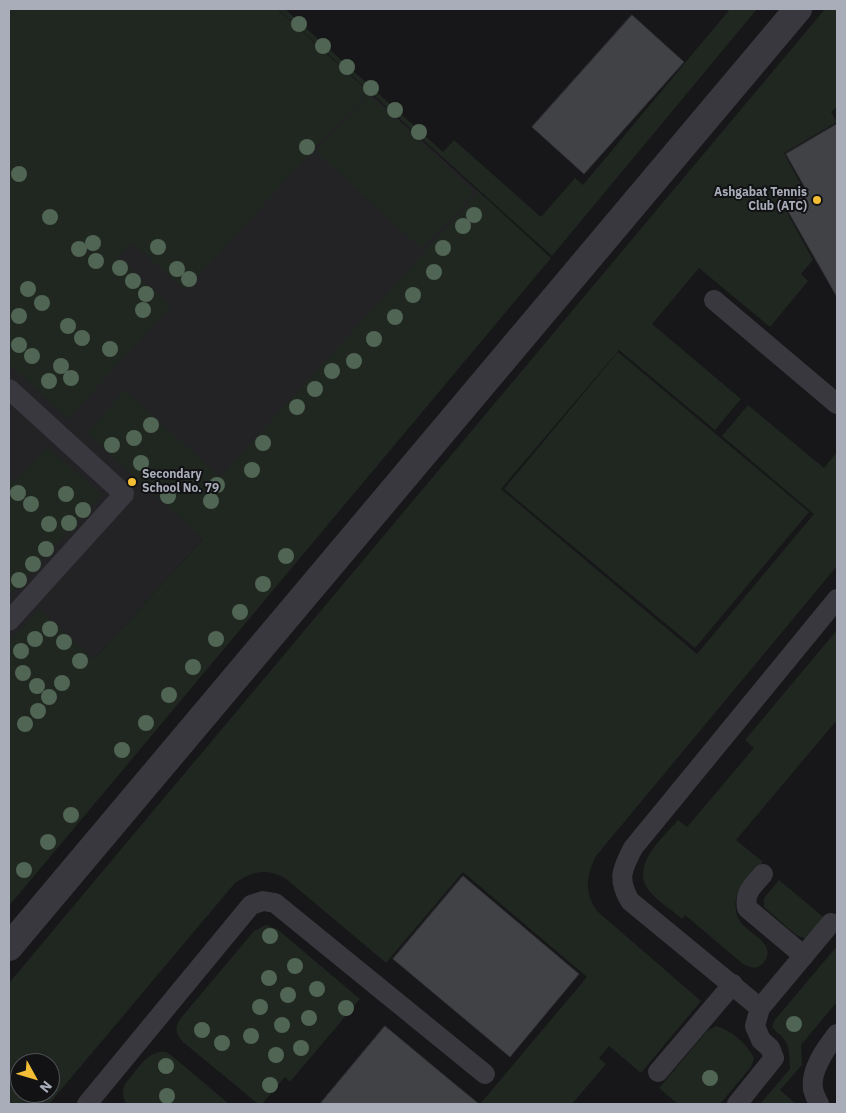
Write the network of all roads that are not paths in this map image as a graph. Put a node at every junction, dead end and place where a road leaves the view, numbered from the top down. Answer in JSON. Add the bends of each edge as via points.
{"nodes":[{"id":1,"x":798,"y":9,"type":"edge"},
{"id":2,"x":714,"y":300,"type":"dead end"},
{"id":3,"x":9,"y":389,"type":"edge"},
{"id":4,"x":837,"y":404,"type":"edge"},
{"id":5,"x":837,"y":599,"type":"edge"},
{"id":6,"x":9,"y":621,"type":"edge"},
{"id":7,"x":763,"y":874,"type":"dead end"},
{"id":8,"x":831,"y":923,"type":"dead end"},
{"id":9,"x":9,"y":947,"type":"edge"},
{"id":10,"x":804,"y":956,"type":"junction"},
{"id":11,"x":732,"y":984,"type":"junction"},
{"id":12,"x":760,"y":1008,"type":"junction"},
{"id":13,"x":837,"y":1034,"type":"edge"},
{"id":14,"x":658,"y":1072,"type":"dead end"},
{"id":15,"x":485,"y":1074,"type":"dead end"},
{"id":16,"x":87,"y":1104,"type":"edge"},
{"id":17,"x":737,"y":1104,"type":"edge"},
{"id":18,"x":819,"y":1104,"type":"edge"}],
"edges":[{"from":1,"to":9,"type":"street"},
{"from":2,"to":4,"type":"lane"},
{"from":3,"to":6,"type":"lane","via":[[124,494]]},
{"from":5,"to":11,"type":"lane","via":[[633,848],[625,863],[622,878],[630,901]]},
{"from":7,"to":10,"type":"lane","via":[[748,892],[745,899],[747,908]]},
{"from":8,"to":10,"type":"lane"},
{"from":10,"to":12,"type":"lane"},
{"from":11,"to":12,"type":"lane"},
{"from":11,"to":14,"type":"lane"},
{"from":12,"to":17,"type":"lane","via":[[755,1026],[774,1058]]},
{"from":13,"to":18,"type":"lane","via":[[815,1069],[813,1088]]},
{"from":15,"to":16,"type":"lane","via":[[275,903],[263,901],[250,905]]}]}
